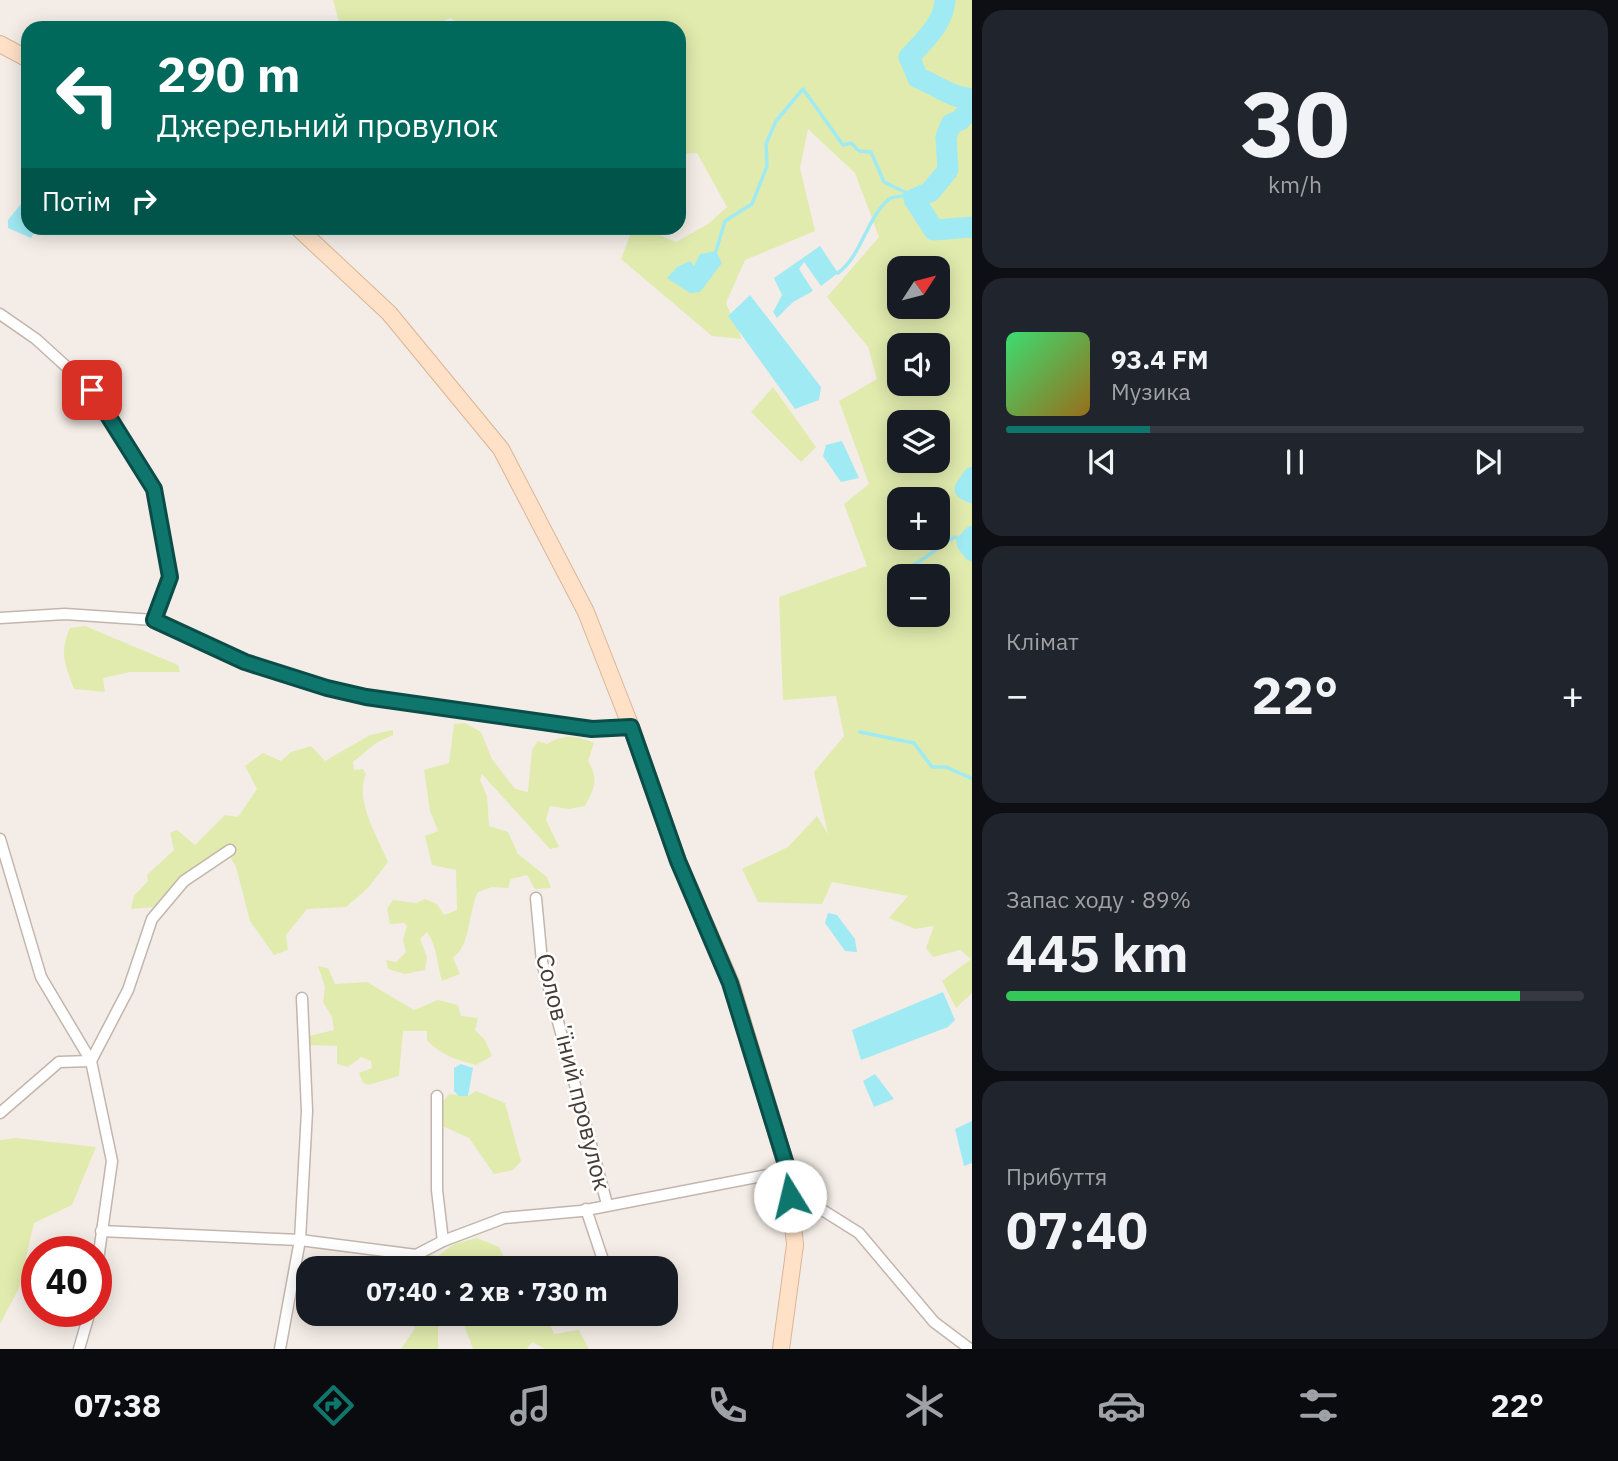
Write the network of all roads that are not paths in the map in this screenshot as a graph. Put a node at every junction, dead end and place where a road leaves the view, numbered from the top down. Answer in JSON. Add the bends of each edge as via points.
{"nodes":[{"id":1,"x":0,"y":44,"type":"edge"},
{"id":2,"x":21,"y":55,"type":"edge"},
{"id":3,"x":305,"y":235,"type":"edge"},
{"id":4,"x":0,"y":314,"type":"edge"},
{"id":5,"x":0,"y":618,"type":"edge"},
{"id":6,"x":154,"y":620,"type":"junction"},
{"id":7,"x":631,"y":727,"type":"junction"},
{"id":8,"x":0,"y":839,"type":"edge"},
{"id":9,"x":230,"y":850,"type":"dead end"},
{"id":10,"x":536,"y":898,"type":"dead end"},
{"id":11,"x":302,"y":998,"type":"dead end"},
{"id":12,"x":91,"y":1060,"type":"junction"},
{"id":13,"x":437,"y":1096,"type":"dead end"},
{"id":14,"x":0,"y":1113,"type":"edge"},
{"id":15,"x":788,"y":1171,"type":"junction"},
{"id":16,"x":607,"y":1204,"type":"junction"},
{"id":17,"x":586,"y":1209,"type":"junction"},
{"id":18,"x":101,"y":1231,"type":"junction"},
{"id":19,"x":100,"y":1236,"type":"edge"},
{"id":20,"x":300,"y":1240,"type":"junction"},
{"id":21,"x":443,"y":1241,"type":"junction"},
{"id":22,"x":602,"y":1256,"type":"edge"},
{"id":23,"x":85,"y":1327,"type":"edge"},
{"id":24,"x":79,"y":1349,"type":"edge"},
{"id":25,"x":280,"y":1349,"type":"edge"},
{"id":26,"x":781,"y":1349,"type":"edge"},
{"id":27,"x":970,"y":1349,"type":"edge"}],
"edges":[{"from":1,"to":2,"type":"street"},
{"from":3,"to":7,"type":"street","via":[[389,313],[501,449],[586,612]]},
{"from":4,"to":6,"type":"street","via":[[36,339],[92,390],[154,489],[170,577]]},
{"from":5,"to":6,"type":"street","via":[[65,614]]},
{"from":6,"to":7,"type":"street","via":[[245,662],[319,687],[592,729]]},
{"from":7,"to":15,"type":"street","via":[[678,861],[730,983]]},
{"from":8,"to":12,"type":"street","via":[[41,977]]},
{"from":9,"to":12,"type":"street","via":[[184,881],[152,919],[128,990]]},
{"from":10,"to":16,"type":"street","name":"Соловʼїний провулок","via":[[542,962]]},
{"from":11,"to":20,"type":"street","via":[[307,1111]]},
{"from":12,"to":14,"type":"street","via":[[59,1062]]},
{"from":12,"to":18,"type":"street","via":[[112,1161]]},
{"from":13,"to":21,"type":"street","via":[[436,1190]]},
{"from":15,"to":16,"type":"street"},
{"from":15,"to":26,"type":"street","via":[[795,1245]]},
{"from":15,"to":27,"type":"street","via":[[808,1201],[859,1234],[934,1322]]},
{"from":16,"to":17,"type":"street"},
{"from":17,"to":21,"type":"street","via":[[504,1218]]},
{"from":17,"to":22,"type":"street"},
{"from":18,"to":19,"type":"street"},
{"from":18,"to":20,"type":"street"},
{"from":20,"to":21,"type":"street","via":[[416,1255]]},
{"from":20,"to":25,"type":"street"},
{"from":23,"to":24,"type":"street"}]}
